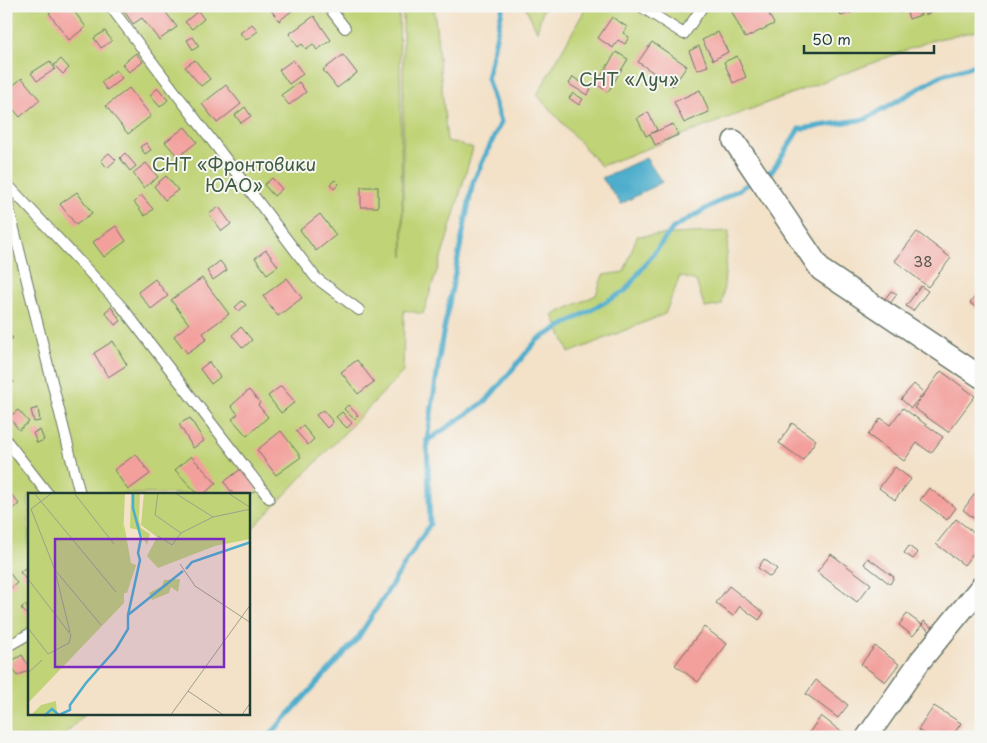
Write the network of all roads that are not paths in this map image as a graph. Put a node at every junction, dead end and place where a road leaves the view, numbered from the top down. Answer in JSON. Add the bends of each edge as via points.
{"nodes":[{"id":1,"x":110,"y":6,"type":"edge"},
{"id":2,"x":328,"y":6,"type":"edge"},
{"id":3,"x":640,"y":6,"type":"edge"},
{"id":4,"x":703,"y":6,"type":"edge"},
{"id":5,"x":346,"y":28,"type":"dead end"},
{"id":6,"x":734,"y":141,"type":"dead end"},
{"id":7,"x":6,"y":183,"type":"edge"},
{"id":8,"x":6,"y":197,"type":"edge"},
{"id":9,"x":359,"y":310,"type":"dead end"},
{"id":10,"x":981,"y":377,"type":"edge"},
{"id":11,"x":6,"y":440,"type":"edge"},
{"id":12,"x":47,"y":493,"type":"edge"},
{"id":13,"x":80,"y":493,"type":"edge"},
{"id":14,"x":269,"y":498,"type":"dead end"},
{"id":15,"x":981,"y":587,"type":"edge"},
{"id":16,"x":28,"y":635,"type":"edge"},
{"id":17,"x":6,"y":647,"type":"edge"},
{"id":18,"x":867,"y":737,"type":"edge"}],
"edges":[{"from":1,"to":9,"type":"lane","via":[[316,278]]},
{"from":2,"to":5,"type":"lane"},
{"from":3,"to":4,"type":"lane","via":[[684,34]]},
{"from":6,"to":10,"type":"street","via":[[822,270]]},
{"from":7,"to":14,"type":"lane","via":[[122,307]]},
{"from":8,"to":13,"type":"lane"},
{"from":11,"to":12,"type":"lane"},
{"from":15,"to":18,"type":"street","via":[[920,661]]},
{"from":16,"to":17,"type":"lane"}]}
